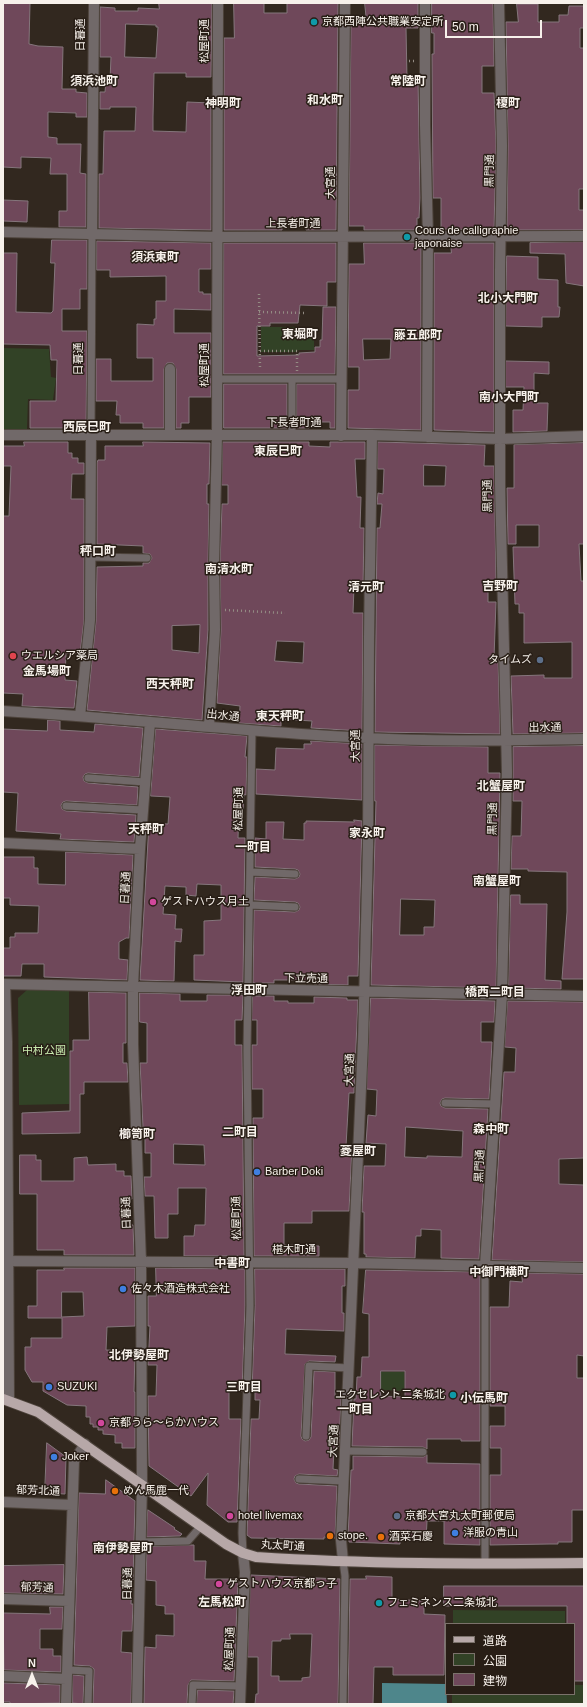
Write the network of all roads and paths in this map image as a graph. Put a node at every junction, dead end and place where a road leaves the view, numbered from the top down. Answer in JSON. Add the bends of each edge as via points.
{"nodes":[{"id":1,"x":94,"y":3,"type":"edge"},
{"id":2,"x":218,"y":3,"type":"edge"},
{"id":3,"x":345,"y":3,"type":"edge"},
{"id":4,"x":426,"y":3,"type":"edge"},
{"id":5,"x":500,"y":3,"type":"edge"},
{"id":6,"x":3,"y":232,"type":"edge"},
{"id":7,"x":92,"y":234,"type":"junction"},
{"id":8,"x":500,"y":235,"type":"junction"},
{"id":9,"x":342,"y":236,"type":"junction"},
{"id":10,"x":584,"y":236,"type":"edge"},
{"id":11,"x":217,"y":237,"type":"junction"},
{"id":12,"x":428,"y":237,"type":"junction"},
{"id":13,"x":259,"y":294,"type":"dead end"},
{"id":14,"x":259,"y":312,"type":"junction"},
{"id":15,"x":307,"y":313,"type":"dead end"},
{"id":16,"x":260,"y":351,"type":"junction"},
{"id":17,"x":170,"y":369,"type":"dead end"},
{"id":18,"x":217,"y":379,"type":"junction"},
{"id":19,"x":260,"y":379,"type":"junction"},
{"id":20,"x":294,"y":379,"type":"junction"},
{"id":21,"x":341,"y":379,"type":"junction"},
{"id":22,"x":3,"y":434,"type":"edge"},
{"id":23,"x":91,"y":435,"type":"junction"},
{"id":24,"x":170,"y":435,"type":"junction"},
{"id":25,"x":217,"y":435,"type":"junction"},
{"id":26,"x":292,"y":435,"type":"junction"},
{"id":27,"x":372,"y":435,"type":"junction"},
{"id":28,"x":341,"y":436,"type":"junction"},
{"id":29,"x":584,"y":436,"type":"edge"},
{"id":30,"x":426,"y":438,"type":"junction"},
{"id":31,"x":500,"y":438,"type":"junction"},
{"id":32,"x":90,"y":557,"type":"junction"},
{"id":33,"x":147,"y":558,"type":"dead end"},
{"id":34,"x":215,"y":610,"type":"junction"},
{"id":35,"x":285,"y":613,"type":"dead end"},
{"id":36,"x":3,"y":712,"type":"edge"},
{"id":37,"x":80,"y":716,"type":"junction"},
{"id":38,"x":150,"y":722,"type":"junction"},
{"id":39,"x":209,"y":726,"type":"junction"},
{"id":40,"x":252,"y":731,"type":"junction"},
{"id":41,"x":368,"y":738,"type":"junction"},
{"id":42,"x":584,"y":739,"type":"edge"},
{"id":43,"x":506,"y":740,"type":"junction"},
{"id":44,"x":88,"y":778,"type":"dead end"},
{"id":45,"x":145,"y":782,"type":"junction"},
{"id":46,"x":66,"y":806,"type":"dead end"},
{"id":47,"x":143,"y":810,"type":"junction"},
{"id":48,"x":3,"y":843,"type":"edge"},
{"id":49,"x":140,"y":849,"type":"junction"},
{"id":50,"x":250,"y":872,"type":"junction"},
{"id":51,"x":295,"y":874,"type":"dead end"},
{"id":52,"x":250,"y":905,"type":"junction"},
{"id":53,"x":295,"y":907,"type":"dead end"},
{"id":54,"x":4,"y":984,"type":"edge"},
{"id":55,"x":133,"y":986,"type":"junction"},
{"id":56,"x":248,"y":989,"type":"junction"},
{"id":57,"x":364,"y":992,"type":"junction"},
{"id":58,"x":502,"y":994,"type":"junction"},
{"id":59,"x":584,"y":996,"type":"edge"},
{"id":60,"x":5,"y":1040,"type":"edge"},
{"id":61,"x":445,"y":1103,"type":"dead end"},
{"id":62,"x":494,"y":1104,"type":"junction"},
{"id":63,"x":5,"y":1116,"type":"edge"},
{"id":64,"x":6,"y":1261,"type":"edge"},
{"id":65,"x":141,"y":1262,"type":"junction"},
{"id":66,"x":250,"y":1262,"type":"junction"},
{"id":67,"x":354,"y":1263,"type":"junction"},
{"id":68,"x":485,"y":1266,"type":"junction"},
{"id":69,"x":584,"y":1268,"type":"edge"},
{"id":70,"x":349,"y":1368,"type":"junction"},
{"id":71,"x":6,"y":1400,"type":"edge"},
{"id":72,"x":306,"y":1436,"type":"dead end"},
{"id":73,"x":85,"y":1444,"type":"junction"},
{"id":74,"x":346,"y":1451,"type":"junction"},
{"id":75,"x":423,"y":1452,"type":"dead end"},
{"id":76,"x":299,"y":1479,"type":"dead end"},
{"id":77,"x":344,"y":1481,"type":"junction"},
{"id":78,"x":142,"y":1484,"type":"junction"},
{"id":79,"x":3,"y":1502,"type":"edge"},
{"id":80,"x":72,"y":1505,"type":"junction"},
{"id":81,"x":201,"y":1526,"type":"junction"},
{"id":82,"x":141,"y":1542,"type":"junction"},
{"id":83,"x":243,"y":1553,"type":"junction"},
{"id":84,"x":343,"y":1561,"type":"junction"},
{"id":85,"x":584,"y":1563,"type":"edge"},
{"id":86,"x":484,"y":1564,"type":"junction"},
{"id":87,"x":3,"y":1599,"type":"edge"},
{"id":88,"x":69,"y":1602,"type":"junction"},
{"id":89,"x":67,"y":1675,"type":"junction"},
{"id":90,"x":3,"y":1676,"type":"edge"},
{"id":91,"x":241,"y":1686,"type":"junction"},
{"id":92,"x":66,"y":1704,"type":"edge"},
{"id":93,"x":88,"y":1704,"type":"edge"},
{"id":94,"x":136,"y":1704,"type":"edge"},
{"id":95,"x":192,"y":1704,"type":"edge"},
{"id":96,"x":240,"y":1704,"type":"edge"},
{"id":97,"x":343,"y":1704,"type":"edge"}],
"edges":[{"from":1,"to":7,"type":"street","name":"日暮通"},
{"from":2,"to":11,"type":"street","name":"松屋町通"},
{"from":3,"to":9,"type":"street","name":"大宮通"},
{"from":4,"to":12,"type":"street","via":[[425,125]]},
{"from":5,"to":8,"type":"street","name":"黒門通"},
{"from":6,"to":7,"type":"street","name":"上長者町通"},
{"from":7,"to":11,"type":"street","name":"上長者町通"},
{"from":7,"to":23,"type":"lane","name":"日暮通"},
{"from":8,"to":10,"type":"street","name":"上長者町通"},
{"from":8,"to":12,"type":"street","name":"上長者町通"},
{"from":8,"to":31,"type":"street","name":"黒門通"},
{"from":9,"to":11,"type":"street","name":"上長者町通"},
{"from":9,"to":12,"type":"street","name":"上長者町通"},
{"from":9,"to":21,"type":"street","name":"大宮通"},
{"from":11,"to":18,"type":"street","name":"松屋町通"},
{"from":12,"to":30,"type":"street"},
{"from":13,"to":14,"type":"path"},
{"from":14,"to":15,"type":"path"},
{"from":14,"to":16,"type":"path"},
{"from":16,"to":19,"type":"path"},
{"from":16,"to":20,"type":"path","via":[[296,351]]},
{"from":17,"to":24,"type":"street"},
{"from":18,"to":19,"type":"lane"},
{"from":18,"to":25,"type":"street","name":"松屋町通"},
{"from":19,"to":20,"type":"lane"},
{"from":20,"to":21,"type":"lane"},
{"from":20,"to":26,"type":"lane"},
{"from":21,"to":28,"type":"street","name":"大宮通"},
{"from":22,"to":23,"type":"street","name":"下長者町通"},
{"from":23,"to":24,"type":"street","name":"下長者町通"},
{"from":23,"to":32,"type":"street","name":"日暮通"},
{"from":24,"to":25,"type":"street","name":"下長者町通"},
{"from":25,"to":26,"type":"street","name":"下長者町通"},
{"from":25,"to":34,"type":"street","name":"松屋町通"},
{"from":26,"to":28,"type":"street","name":"下長者町通"},
{"from":27,"to":28,"type":"street","name":"下長者町通"},
{"from":27,"to":30,"type":"street","name":"下長者町通"},
{"from":27,"to":41,"type":"street","name":"大宮通"},
{"from":29,"to":31,"type":"street","name":"下長者町通"},
{"from":30,"to":31,"type":"street","name":"下長者町通"},
{"from":31,"to":43,"type":"street","name":"黒門通"},
{"from":32,"to":33,"type":"lane"},
{"from":32,"to":37,"type":"street","name":"日暮通","via":[[90,620]]},
{"from":34,"to":35,"type":"path"},
{"from":34,"to":39,"type":"street","name":"松屋町通"},
{"from":36,"to":37,"type":"street","name":"出水通"},
{"from":37,"to":38,"type":"street","name":"出水通"},
{"from":38,"to":39,"type":"street","name":"出水通"},
{"from":38,"to":45,"type":"street","name":"日暮通"},
{"from":39,"to":40,"type":"street","name":"出水通"},
{"from":40,"to":41,"type":"street","name":"出水通"},
{"from":40,"to":50,"type":"lane","name":"松屋町通"},
{"from":41,"to":43,"type":"street","name":"出水通"},
{"from":41,"to":57,"type":"street","name":"大宮通"},
{"from":42,"to":43,"type":"street","name":"出水通"},
{"from":43,"to":58,"type":"street","name":"黒門通"},
{"from":44,"to":45,"type":"lane"},
{"from":45,"to":47,"type":"street","name":"日暮通"},
{"from":46,"to":47,"type":"lane"},
{"from":47,"to":49,"type":"street","name":"日暮通"},
{"from":48,"to":49,"type":"street"},
{"from":49,"to":55,"type":"street","name":"日暮通"},
{"from":50,"to":51,"type":"lane"},
{"from":50,"to":52,"type":"lane","name":"松屋町通"},
{"from":52,"to":53,"type":"lane"},
{"from":52,"to":56,"type":"lane","name":"松屋町通"},
{"from":54,"to":55,"type":"street","name":"下立売通"},
{"from":54,"to":60,"type":"street"},
{"from":55,"to":56,"type":"street","name":"下立売通"},
{"from":55,"to":65,"type":"street","name":"日暮通"},
{"from":56,"to":57,"type":"street","name":"下立売通"},
{"from":56,"to":66,"type":"lane","name":"松屋町通"},
{"from":57,"to":58,"type":"street","name":"下立売通"},
{"from":57,"to":67,"type":"street","name":"大宮通"},
{"from":58,"to":59,"type":"street","name":"下立売通"},
{"from":58,"to":62,"type":"street","name":"黒門通"},
{"from":60,"to":63,"type":"street"},
{"from":61,"to":62,"type":"lane"},
{"from":62,"to":68,"type":"street","name":"黒門通"},
{"from":63,"to":64,"type":"street"},
{"from":64,"to":65,"type":"street","name":"椹木町通"},
{"from":64,"to":71,"type":"street"},
{"from":65,"to":66,"type":"street","name":"椹木町通"},
{"from":65,"to":78,"type":"street","name":"日暮通"},
{"from":66,"to":67,"type":"street","name":"椹木町通"},
{"from":66,"to":83,"type":"lane","name":"松屋町通"},
{"from":67,"to":68,"type":"street","name":"椹木町通"},
{"from":67,"to":70,"type":"street","name":"大宮通"},
{"from":68,"to":69,"type":"street","name":"椹木町通"},
{"from":68,"to":86,"type":"lane","name":"黒門通"},
{"from":70,"to":72,"type":"lane","via":[[309,1366]]},
{"from":70,"to":74,"type":"street","name":"大宮通"},
{"from":71,"to":73,"type":"main road","name":"丸太町通","via":[[38,1412]]},
{"from":73,"to":78,"type":"main road","name":"丸太町通"},
{"from":73,"to":80,"type":"street","via":[[74,1461]]},
{"from":74,"to":75,"type":"lane"},
{"from":74,"to":77,"type":"street","name":"大宮通"},
{"from":76,"to":77,"type":"lane"},
{"from":77,"to":84,"type":"street","name":"大宮通"},
{"from":78,"to":81,"type":"main road","name":"丸太町通"},
{"from":78,"to":82,"type":"street","name":"日暮通"},
{"from":79,"to":80,"type":"street","name":"郁芳北通"},
{"from":80,"to":88,"type":"street"},
{"from":81,"to":82,"type":"lane","via":[[188,1541]]},
{"from":81,"to":83,"type":"main road","name":"丸太町通"},
{"from":82,"to":94,"type":"street","name":"日暮通"},
{"from":83,"to":84,"type":"main road","name":"丸太町通","via":[[259,1557]]},
{"from":83,"to":91,"type":"street","name":"松屋町通","via":[[245,1572]]},
{"from":84,"to":86,"type":"main road","name":"丸太町通"},
{"from":84,"to":97,"type":"lane","name":"大宮通"},
{"from":85,"to":86,"type":"main road","name":"丸太町通"},
{"from":87,"to":88,"type":"street","name":"郁芳通"},
{"from":88,"to":89,"type":"street"},
{"from":89,"to":90,"type":"street"},
{"from":89,"to":92,"type":"street"},
{"from":89,"to":93,"type":"lane","via":[[89,1671]]},
{"from":91,"to":95,"type":"lane","via":[[193,1685]]},
{"from":91,"to":96,"type":"street","name":"松屋町通"}]}
